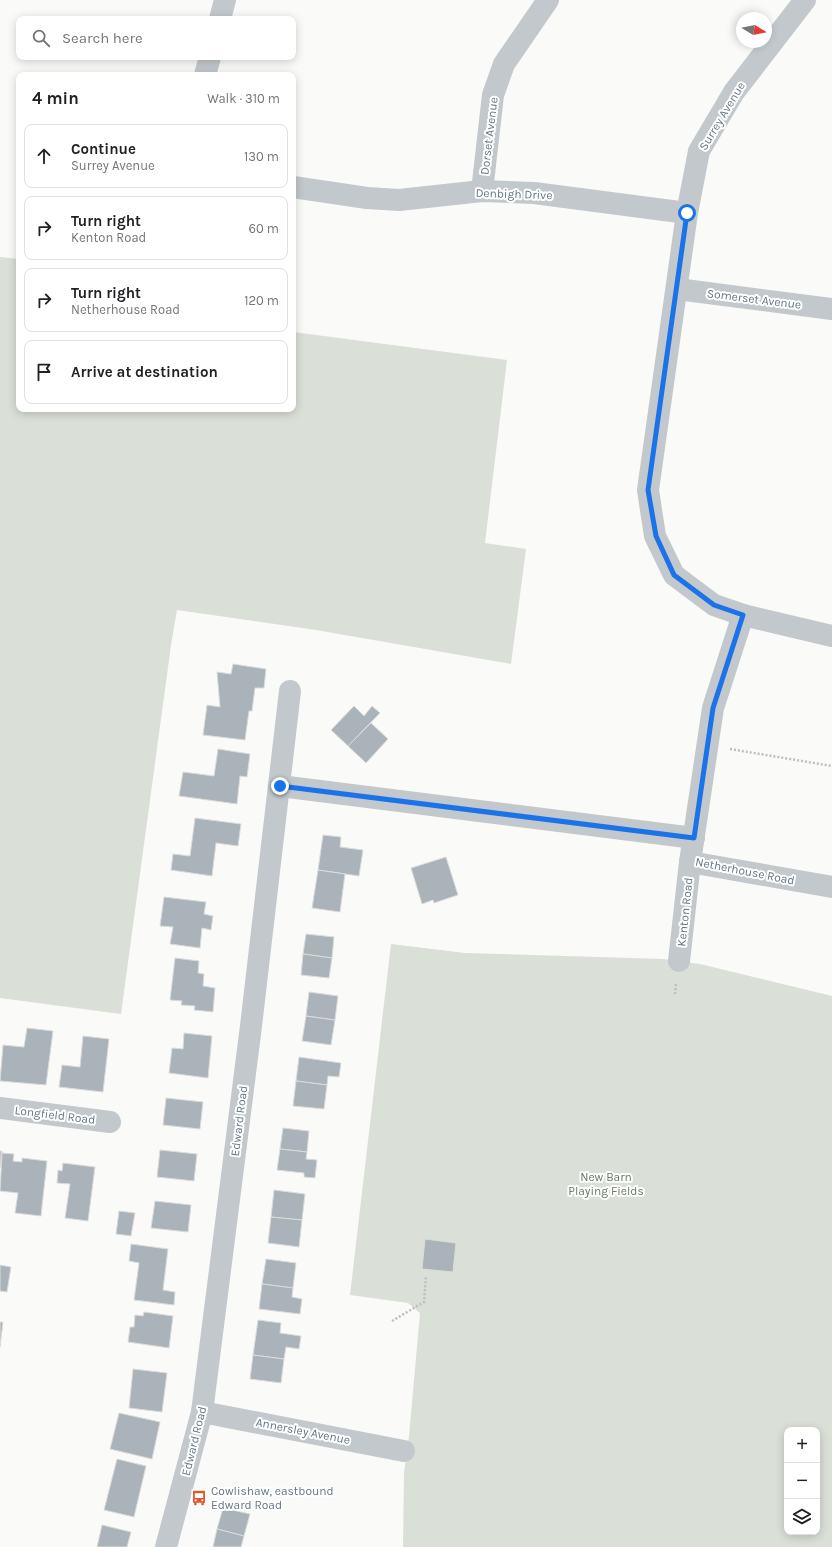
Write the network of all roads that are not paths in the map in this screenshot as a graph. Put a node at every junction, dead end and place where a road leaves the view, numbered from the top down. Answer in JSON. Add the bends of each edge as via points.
{"nodes":[{"id":1,"x":225,"y":0,"type":"edge"},
{"id":2,"x":548,"y":0,"type":"edge"},
{"id":3,"x":804,"y":0,"type":"edge"},
{"id":4,"x":221,"y":16,"type":"edge"},
{"id":5,"x":209,"y":60,"type":"edge"},
{"id":6,"x":206,"y":72,"type":"edge"},
{"id":7,"x":296,"y":187,"type":"edge"},
{"id":8,"x":482,"y":191,"type":"junction"},
{"id":9,"x":687,"y":213,"type":"junction"},
{"id":10,"x":677,"y":289,"type":"junction"},
{"id":11,"x":832,"y":309,"type":"edge"},
{"id":12,"x":743,"y":615,"type":"junction"},
{"id":13,"x":832,"y":636,"type":"edge"},
{"id":14,"x":290,"y":691,"type":"dead end"},
{"id":15,"x":280,"y":786,"type":"junction"},
{"id":16,"x":694,"y":838,"type":"junction"},
{"id":17,"x":690,"y":862,"type":"junction"},
{"id":18,"x":832,"y":887,"type":"edge"},
{"id":19,"x":679,"y":961,"type":"dead end"},
{"id":20,"x":0,"y":1108,"type":"edge"},
{"id":21,"x":110,"y":1122,"type":"dead end"},
{"id":22,"x":202,"y":1412,"type":"junction"},
{"id":23,"x":404,"y":1451,"type":"dead end"},
{"id":24,"x":166,"y":1547,"type":"edge"}],
"edges":[{"from":1,"to":4,"type":"street"},
{"from":2,"to":8,"type":"street","name":"Dorset Avenue","via":[[504,64],[495,89]]},
{"from":3,"to":9,"type":"street","name":"Surrey Avenue","via":[[734,92],[700,151]]},
{"from":5,"to":6,"type":"street"},
{"from":7,"to":8,"type":"street","name":"Denbigh Drive","via":[[399,200]]},
{"from":8,"to":9,"type":"street","name":"Denbigh Drive","via":[[534,193]]},
{"from":9,"to":10,"type":"street","name":"Surrey Avenue"},
{"from":10,"to":11,"type":"street","name":"Somerset Avenue"},
{"from":10,"to":12,"type":"street","name":"Surrey Avenue","via":[[648,490],[656,536],[674,575],[714,605]]},
{"from":12,"to":13,"type":"street","name":"Surrey Avenue"},
{"from":12,"to":16,"type":"street","via":[[713,708]]},
{"from":14,"to":15,"type":"street","name":"Edward Road"},
{"from":15,"to":16,"type":"street","name":"Netherhouse Road"},
{"from":15,"to":22,"type":"street","name":"Edward Road"},
{"from":16,"to":17,"type":"street","name":"Netherhouse Road"},
{"from":17,"to":18,"type":"street","name":"Netherhouse Road"},
{"from":17,"to":19,"type":"street","name":"Kenton Road"},
{"from":20,"to":21,"type":"street","name":"Longfield Road"},
{"from":22,"to":23,"type":"street","name":"Annersley Avenue"},
{"from":22,"to":24,"type":"street","name":"Edward Road"}]}
